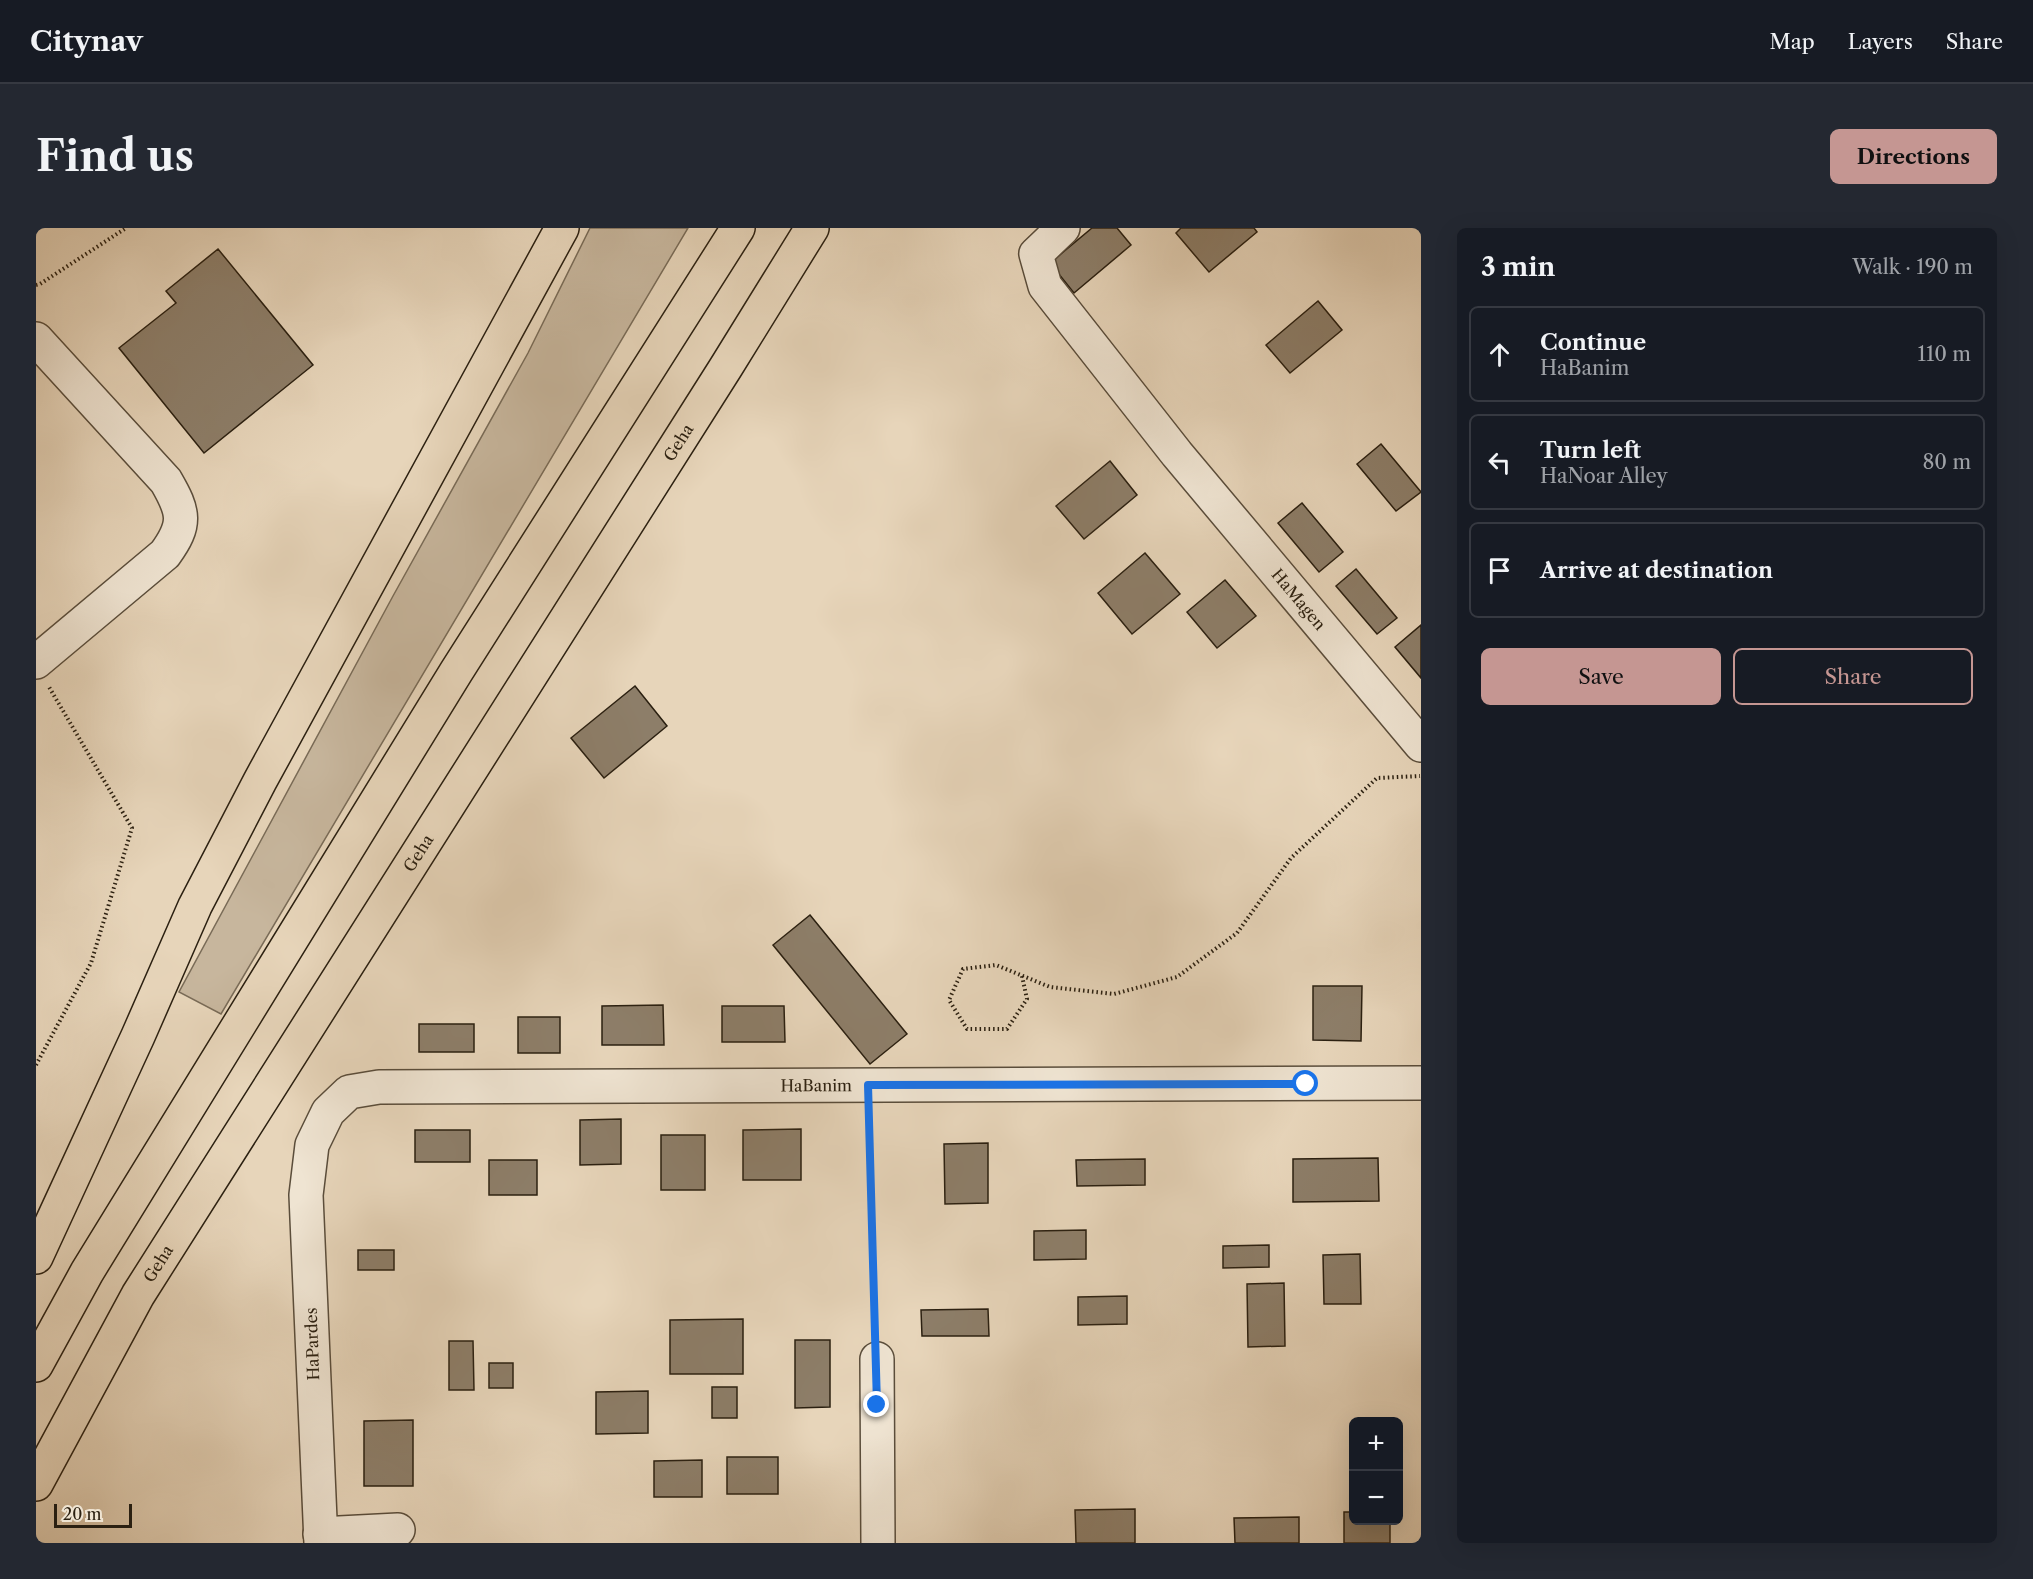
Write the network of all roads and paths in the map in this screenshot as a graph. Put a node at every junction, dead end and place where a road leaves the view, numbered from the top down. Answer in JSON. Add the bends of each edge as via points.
{"nodes":[{"id":1,"x":126,"y":228,"type":"edge"},
{"id":2,"x":562,"y":228,"type":"edge"},
{"id":3,"x":738,"y":228,"type":"edge"},
{"id":4,"x":812,"y":228,"type":"edge"},
{"id":5,"x":1063,"y":228,"type":"edge"},
{"id":6,"x":36,"y":285,"type":"edge"},
{"id":7,"x":36,"y":339,"type":"edge"},
{"id":8,"x":42,"y":674,"type":"edge"},
{"id":9,"x":1421,"y":745,"type":"edge"},
{"id":10,"x":1421,"y":776,"type":"edge"},
{"id":11,"x":1022,"y":976,"type":"junction"},
{"id":12,"x":36,"y":1065,"type":"edge"},
{"id":13,"x":1421,"y":1083,"type":"edge"},
{"id":14,"x":868,"y":1085,"type":"junction"},
{"id":15,"x":312,"y":1144,"type":"joint"},
{"id":16,"x":36,"y":1257,"type":"edge"},
{"id":17,"x":877,"y":1359,"type":"joint"},
{"id":18,"x":36,"y":1365,"type":"edge"},
{"id":19,"x":36,"y":1484,"type":"edge"},
{"id":20,"x":398,"y":1530,"type":"dead end"},
{"id":21,"x":320,"y":1539,"type":"edge"},
{"id":22,"x":878,"y":1543,"type":"edge"}],
"edges":[{"from":1,"to":6,"type":"path"},
{"from":2,"to":16,"type":"highway","via":[[195,906]]},
{"from":3,"to":18,"type":"highway","via":[[443,692],[87,1272]]},
{"from":4,"to":19,"type":"highway","name":"Geha","via":[[138,1294]]},
{"from":5,"to":9,"type":"street","name":"HaMagen","via":[[1036,254],[1045,286],[1177,454]]},
{"from":7,"to":8,"type":"street","via":[[166,481],[179,502],[181,520],[177,537],[165,554]]},
{"from":8,"to":12,"type":"path","via":[[132,828],[91,963]]},
{"from":10,"to":11,"type":"path","via":[[1377,778],[1291,858],[1237,933],[1177,977],[1114,994],[1050,987]]},
{"from":11,"to":11,"type":"path","via":[[996,965],[963,969],[949,1000],[967,1029],[1007,1029],[1027,999]]},
{"from":13,"to":14,"type":"street","name":"HaBanim"},
{"from":14,"to":15,"type":"street","name":"HaBanim","via":[[379,1087],[349,1092],[328,1112]]},
{"from":14,"to":17,"type":"path"},
{"from":15,"to":21,"type":"street","name":"HaPardes","via":[[306,1195]]},
{"from":17,"to":22,"type":"street"},
{"from":20,"to":21,"type":"street"}]}
